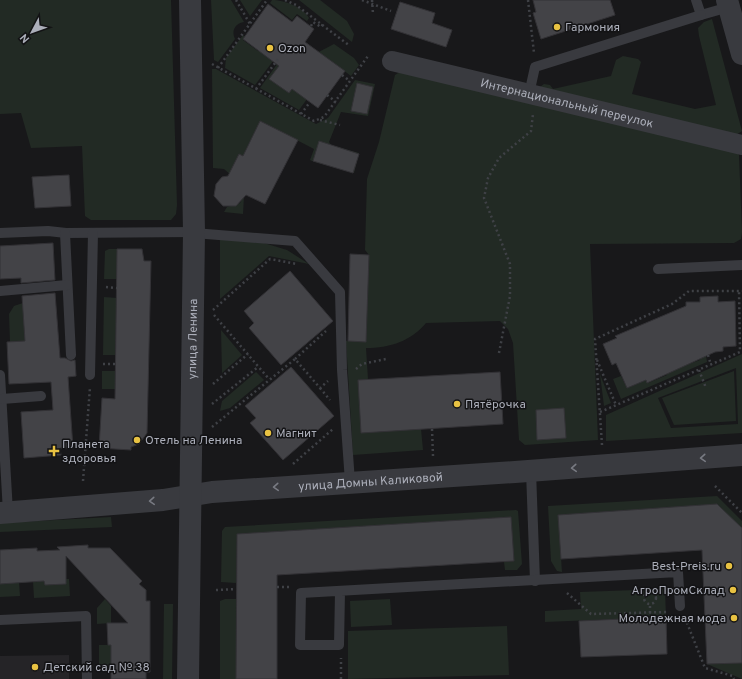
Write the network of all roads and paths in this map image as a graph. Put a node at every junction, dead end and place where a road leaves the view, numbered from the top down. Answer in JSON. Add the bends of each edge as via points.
{"nodes":[{"id":1,"x":190,"y":0,"type":"edge"},
{"id":2,"x":236,"y":0,"type":"edge"},
{"id":3,"x":268,"y":0,"type":"edge"},
{"id":4,"x":285,"y":0,"type":"edge"},
{"id":5,"x":362,"y":0,"type":"edge"},
{"id":6,"x":372,"y":0,"type":"edge"},
{"id":7,"x":528,"y":0,"type":"edge"},
{"id":8,"x":696,"y":0,"type":"edge"},
{"id":9,"x":373,"y":4,"type":"junction"},
{"id":10,"x":728,"y":4,"type":"edge"},
{"id":11,"x":391,"y":11,"type":"dead end"},
{"id":12,"x":373,"y":14,"type":"dead end"},
{"id":13,"x":701,"y":15,"type":"junction"},
{"id":14,"x":250,"y":24,"type":"junction"},
{"id":15,"x":323,"y":24,"type":"junction"},
{"id":16,"x":311,"y":26,"type":"dead end"},
{"id":17,"x":740,"y":42,"type":"edge"},
{"id":18,"x":350,"y":46,"type":"dead end"},
{"id":19,"x":368,"y":56,"type":"dead end"},
{"id":20,"x":278,"y":59,"type":"dead end"},
{"id":21,"x":392,"y":61,"type":"dead end"},
{"id":22,"x":210,"y":63,"type":"dead end"},
{"id":23,"x":535,"y":67,"type":"junction"},
{"id":24,"x":218,"y":68,"type":"junction"},
{"id":25,"x":342,"y":75,"type":"dead end"},
{"id":26,"x":350,"y":81,"type":"junction"},
{"id":27,"x":256,"y":89,"type":"junction"},
{"id":28,"x":327,"y":95,"type":"dead end"},
{"id":29,"x":532,"y":95,"type":"junction"},
{"id":30,"x":310,"y":102,"type":"dead end"},
{"id":31,"x":336,"y":102,"type":"junction"},
{"id":32,"x":301,"y":114,"type":"junction"},
{"id":33,"x":320,"y":120,"type":"junction"},
{"id":34,"x":340,"y":125,"type":"dead end"},
{"id":35,"x":742,"y":145,"type":"edge"},
{"id":36,"x":194,"y":232,"type":"junction"},
{"id":37,"x":0,"y":233,"type":"edge"},
{"id":38,"x":64,"y":233,"type":"junction"},
{"id":39,"x":94,"y":233,"type":"junction"},
{"id":40,"x":298,"y":265,"type":"dead end"},
{"id":41,"x":742,"y":265,"type":"edge"},
{"id":42,"x":658,"y":269,"type":"dead end"},
{"id":43,"x":67,"y":285,"type":"junction"},
{"id":44,"x":100,"y":287,"type":"dead end"},
{"id":45,"x":117,"y":288,"type":"dead end"},
{"id":46,"x":0,"y":291,"type":"edge"},
{"id":47,"x":740,"y":291,"type":"edge"},
{"id":48,"x":329,"y":329,"type":"dead end"},
{"id":49,"x":499,"y":353,"type":"dead end"},
{"id":50,"x":248,"y":354,"type":"junction"},
{"id":51,"x":71,"y":355,"type":"dead end"},
{"id":52,"x":708,"y":355,"type":"dead end"},
{"id":53,"x":596,"y":358,"type":"junction"},
{"id":54,"x":295,"y":359,"type":"junction"},
{"id":55,"x":386,"y":359,"type":"dead end"},
{"id":56,"x":711,"y":365,"type":"junction"},
{"id":57,"x":258,"y":367,"type":"junction"},
{"id":58,"x":342,"y":370,"type":"junction"},
{"id":59,"x":699,"y":370,"type":"junction"},
{"id":60,"x":90,"y":375,"type":"joint"},
{"id":61,"x":0,"y":376,"type":"edge"},
{"id":62,"x":270,"y":380,"type":"junction"},
{"id":63,"x":211,"y":385,"type":"dead end"},
{"id":64,"x":343,"y":386,"type":"junction"},
{"id":65,"x":320,"y":388,"type":"junction"},
{"id":66,"x":706,"y":388,"type":"dead end"},
{"id":67,"x":41,"y":396,"type":"dead end"},
{"id":68,"x":2,"y":399,"type":"junction"},
{"id":69,"x":333,"y":403,"type":"dead end"},
{"id":70,"x":211,"y":405,"type":"dead end"},
{"id":71,"x":616,"y":405,"type":"junction"},
{"id":72,"x":600,"y":412,"type":"junction"},
{"id":73,"x":339,"y":424,"type":"dead end"},
{"id":74,"x":211,"y":428,"type":"dead end"},
{"id":75,"x":432,"y":429,"type":"dead end"},
{"id":76,"x":602,"y":445,"type":"dead end"},
{"id":77,"x":742,"y":454,"type":"edge"},
{"id":78,"x":433,"y":456,"type":"dead end"},
{"id":79,"x":293,"y":464,"type":"dead end"},
{"id":80,"x":531,"y":471,"type":"junction"},
{"id":81,"x":83,"y":481,"type":"dead end"},
{"id":82,"x":350,"y":482,"type":"junction"},
{"id":83,"x":715,"y":486,"type":"dead end"},
{"id":84,"x":191,"y":495,"type":"junction"},
{"id":85,"x":4,"y":512,"type":"edge"},
{"id":86,"x":742,"y":513,"type":"edge"},
{"id":87,"x":553,"y":580,"type":"junction"},
{"id":88,"x":535,"y":581,"type":"junction"},
{"id":89,"x":293,"y":586,"type":"dead end"},
{"id":90,"x":277,"y":587,"type":"dead end"},
{"id":91,"x":236,"y":589,"type":"dead end"},
{"id":92,"x":216,"y":590,"type":"dead end"},
{"id":93,"x":340,"y":592,"type":"junction"},
{"id":94,"x":650,"y":604,"type":"junction"},
{"id":95,"x":682,"y":609,"type":"junction"},
{"id":96,"x":650,"y":613,"type":"junction"},
{"id":97,"x":0,"y":620,"type":"edge"},
{"id":98,"x":341,"y":657,"type":"dead end"},
{"id":99,"x":87,"y":679,"type":"edge"},
{"id":100,"x":188,"y":679,"type":"edge"},
{"id":101,"x":341,"y":679,"type":"edge"},
{"id":102,"x":734,"y":679,"type":"edge"}],
"edges":[{"from":1,"to":36,"type":"street","name":"улица Ленина"},
{"from":2,"to":14,"type":"path"},
{"from":3,"to":14,"type":"path"},
{"from":4,"to":15,"type":"path"},
{"from":5,"to":9,"type":"path"},
{"from":6,"to":9,"type":"path"},
{"from":7,"to":23,"type":"path"},
{"from":8,"to":13,"type":"lane"},
{"from":9,"to":11,"type":"path"},
{"from":9,"to":12,"type":"path"},
{"from":10,"to":13,"type":"lane"},
{"from":10,"to":17,"type":"street"},
{"from":13,"to":23,"type":"lane"},
{"from":14,"to":24,"type":"path"},
{"from":15,"to":16,"type":"path","via":[[321,27],[313,22]]},
{"from":15,"to":18,"type":"path"},
{"from":19,"to":26,"type":"path"},
{"from":20,"to":27,"type":"path"},
{"from":21,"to":29,"type":"street","name":"Интернациональный переулок"},
{"from":22,"to":24,"type":"path"},
{"from":23,"to":29,"type":"lane"},
{"from":24,"to":27,"type":"path"},
{"from":25,"to":26,"type":"path"},
{"from":26,"to":31,"type":"path"},
{"from":27,"to":32,"type":"path"},
{"from":28,"to":31,"type":"path"},
{"from":29,"to":35,"type":"street","name":"Интернациональный переулок"},
{"from":29,"to":49,"type":"path","via":[[531,130],[499,158],[488,178],[484,198],[510,264],[510,296]]},
{"from":30,"to":32,"type":"path"},
{"from":31,"to":33,"type":"path"},
{"from":32,"to":33,"type":"path","via":[[314,121]]},
{"from":33,"to":34,"type":"path"},
{"from":36,"to":39,"type":"lane"},
{"from":36,"to":58,"type":"lane","via":[[295,241],[340,292]]},
{"from":36,"to":84,"type":"street","name":"улица Ленина"},
{"from":37,"to":38,"type":"lane"},
{"from":38,"to":39,"type":"lane"},
{"from":38,"to":43,"type":"lane"},
{"from":39,"to":60,"type":"lane"},
{"from":40,"to":50,"type":"path","via":[[270,259],[211,312]]},
{"from":41,"to":42,"type":"lane"},
{"from":43,"to":46,"type":"lane"},
{"from":43,"to":51,"type":"lane"},
{"from":44,"to":45,"type":"path"},
{"from":47,"to":53,"type":"path","via":[[689,291],[672,304],[595,339]]},
{"from":47,"to":56,"type":"path","via":[[740,352]]},
{"from":48,"to":54,"type":"path"},
{"from":50,"to":57,"type":"path"},
{"from":50,"to":63,"type":"path"},
{"from":52,"to":56,"type":"path"},
{"from":53,"to":71,"type":"path"},
{"from":53,"to":72,"type":"path"},
{"from":54,"to":62,"type":"path"},
{"from":54,"to":65,"type":"path"},
{"from":55,"to":64,"type":"path","via":[[362,364]]},
{"from":56,"to":59,"type":"path"},
{"from":57,"to":62,"type":"path"},
{"from":57,"to":70,"type":"path"},
{"from":58,"to":64,"type":"lane"},
{"from":58,"to":65,"type":"path"},
{"from":59,"to":66,"type":"path"},
{"from":59,"to":71,"type":"path"},
{"from":60,"to":81,"type":"path"},
{"from":61,"to":68,"type":"lane"},
{"from":62,"to":74,"type":"path"},
{"from":64,"to":82,"type":"lane"},
{"from":65,"to":69,"type":"path"},
{"from":67,"to":68,"type":"lane"},
{"from":68,"to":85,"type":"lane"},
{"from":71,"to":72,"type":"path"},
{"from":72,"to":76,"type":"path"},
{"from":73,"to":79,"type":"path"},
{"from":75,"to":78,"type":"path"},
{"from":77,"to":80,"type":"street","name":"улица Домны Каликовой","one_way":true},
{"from":80,"to":82,"type":"street","name":"улица Домны Каликовой"},
{"from":80,"to":88,"type":"lane"},
{"from":82,"to":84,"type":"street","name":"улица Домны Каликовой","one_way":true},
{"from":83,"to":86,"type":"path"},
{"from":84,"to":85,"type":"street","name":"улица Домны Каликовой","one_way":true,"via":[[163,500]]},
{"from":84,"to":100,"type":"street","name":"улица Ленина"},
{"from":87,"to":88,"type":"lane"},
{"from":87,"to":95,"type":"lane","via":[[678,572]]},
{"from":87,"to":96,"type":"path","via":[[591,614]]},
{"from":88,"to":93,"type":"lane"},
{"from":89,"to":90,"type":"path"},
{"from":91,"to":92,"type":"path"},
{"from":93,"to":93,"type":"lane","via":[[340,645],[300,645],[301,594]]},
{"from":94,"to":94,"type":"path","via":[[644,600],[649,592],[656,597]]},
{"from":94,"to":96,"type":"path"},
{"from":95,"to":96,"type":"path"},
{"from":95,"to":102,"type":"path","via":[[705,668],[733,676]]},
{"from":97,"to":99,"type":"lane","via":[[86,616]]},
{"from":98,"to":101,"type":"path"}]}
